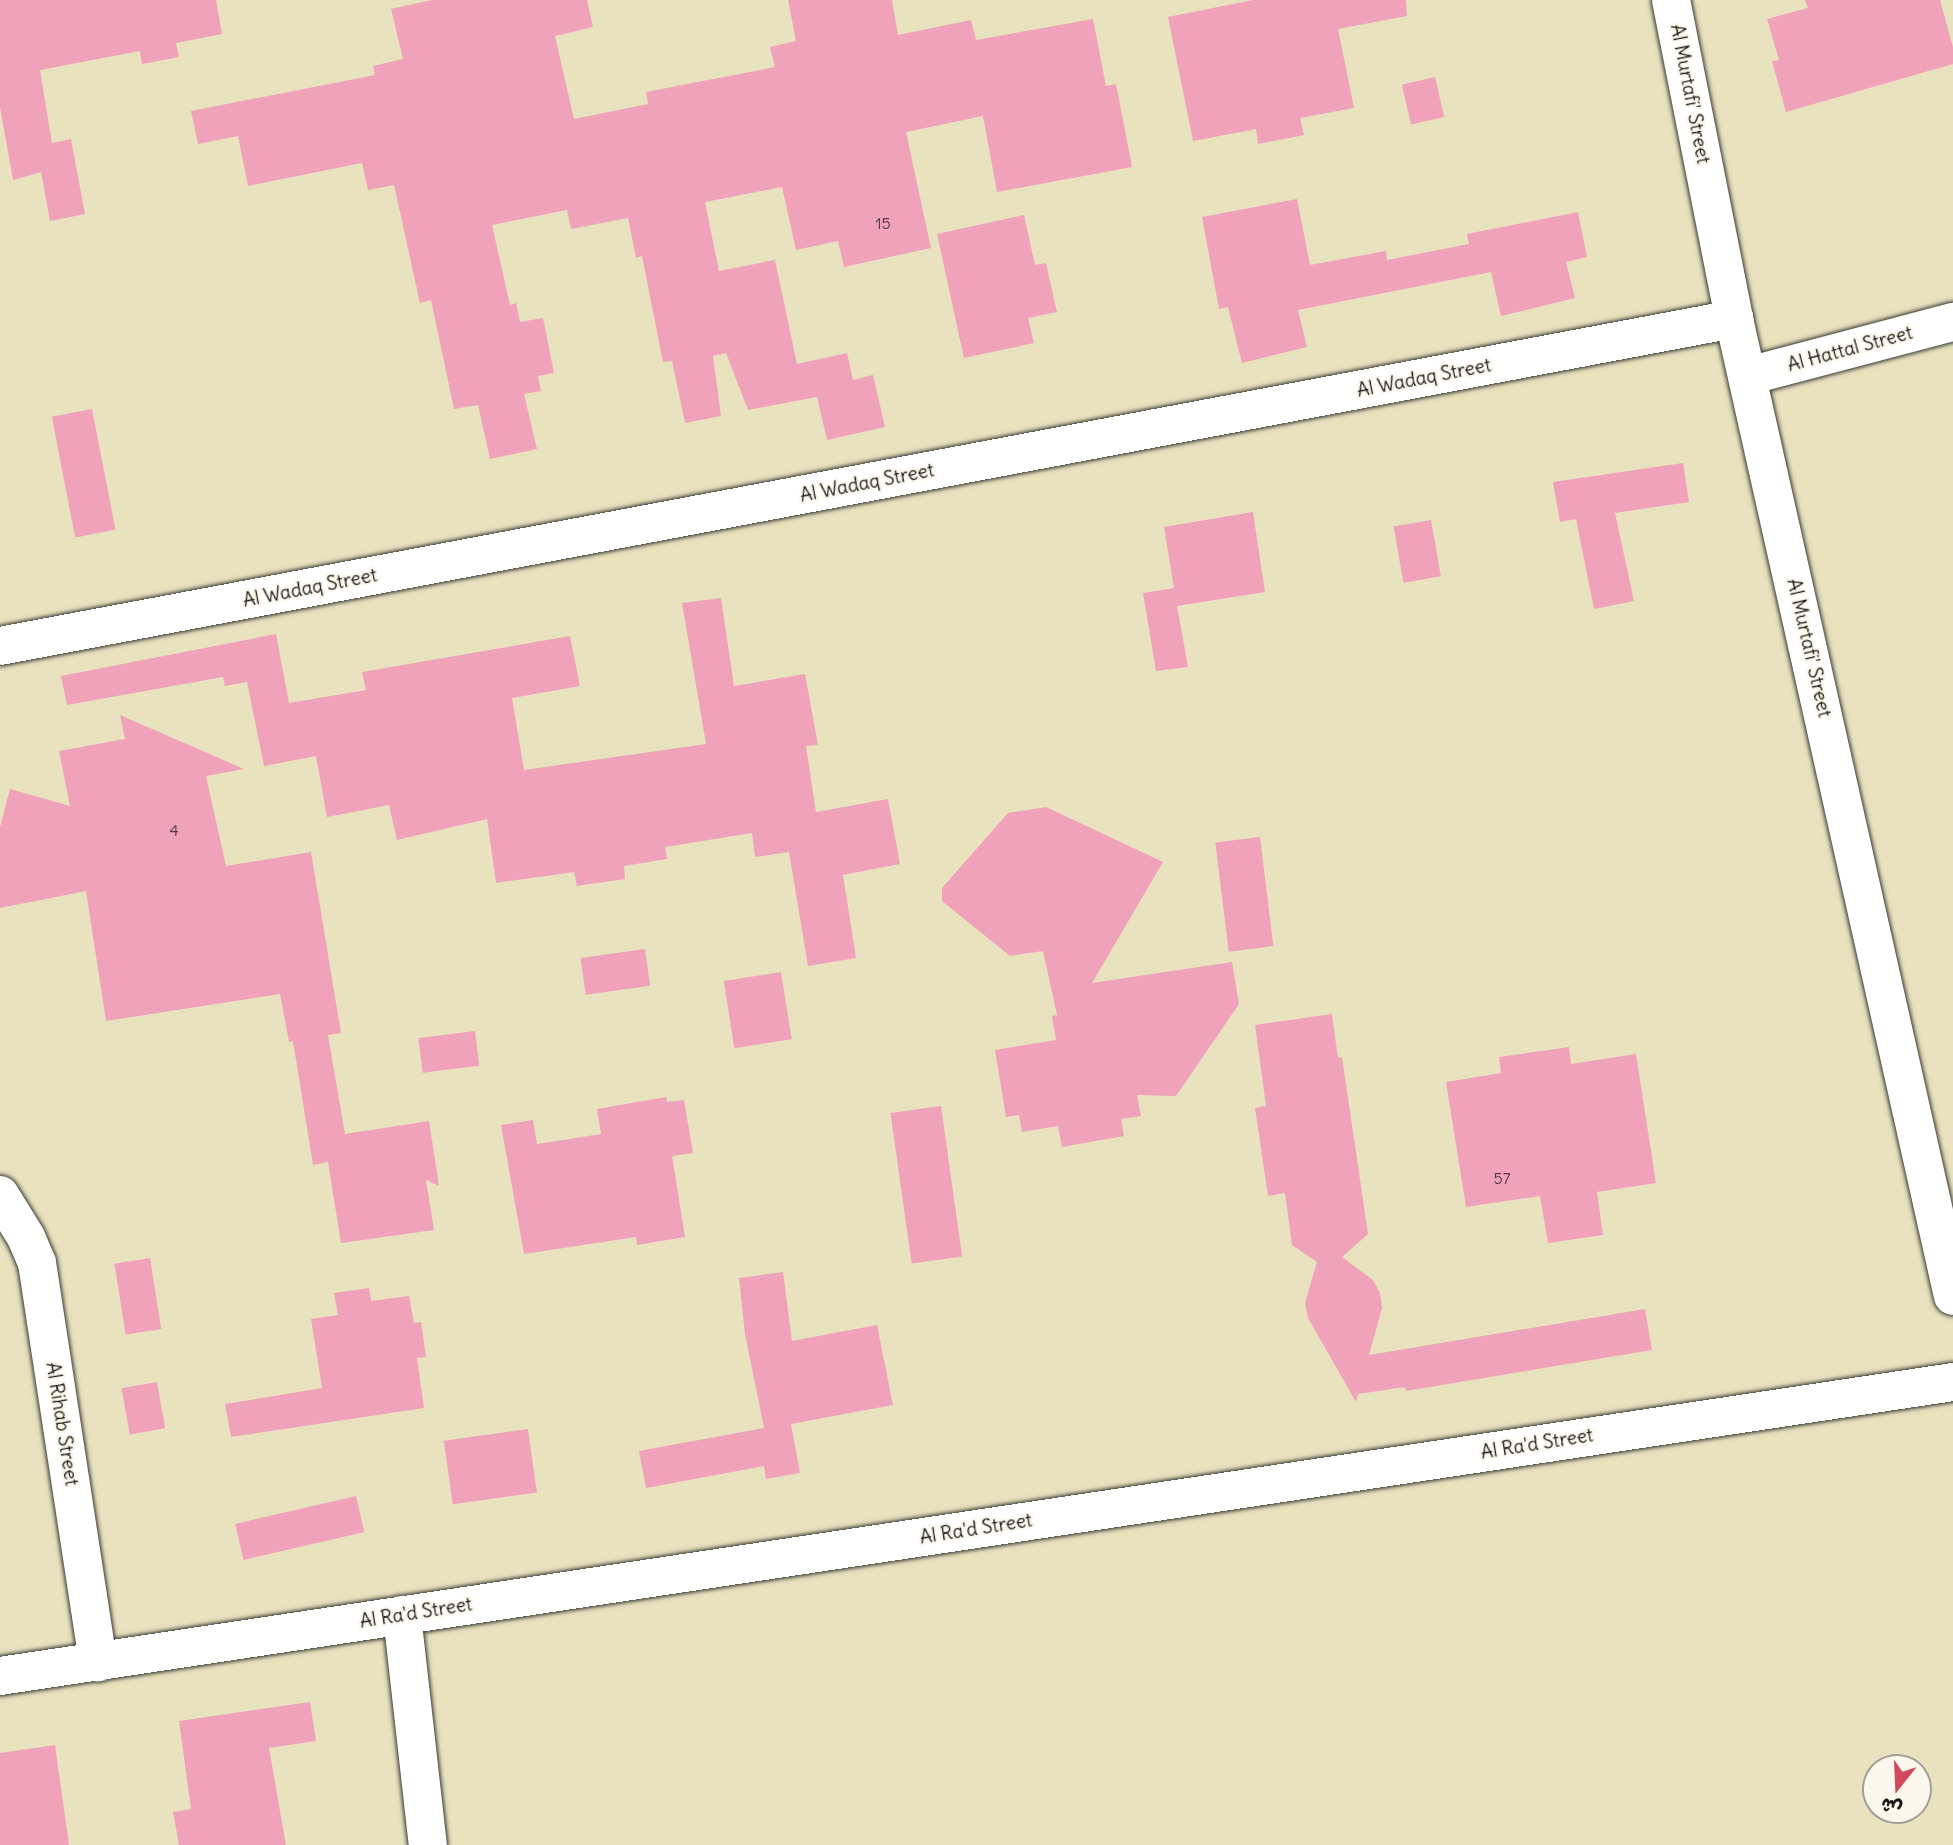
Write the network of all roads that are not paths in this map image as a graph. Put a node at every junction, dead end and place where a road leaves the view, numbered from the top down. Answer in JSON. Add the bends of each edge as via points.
{"nodes":[{"id":1,"x":1671,"y":0,"type":"edge"},
{"id":2,"x":1734,"y":319,"type":"junction"},
{"id":3,"x":1953,"y":322,"type":"edge"},
{"id":4,"x":1748,"y":376,"type":"junction"},
{"id":5,"x":0,"y":646,"type":"edge"},
{"id":6,"x":0,"y":1195,"type":"edge"},
{"id":7,"x":1953,"y":1296,"type":"edge"},
{"id":8,"x":1953,"y":1382,"type":"edge"},
{"id":9,"x":402,"y":1615,"type":"junction"},
{"id":10,"x":98,"y":1662,"type":"junction"},
{"id":11,"x":0,"y":1676,"type":"edge"},
{"id":12,"x":428,"y":1845,"type":"edge"}],
"edges":[{"from":1,"to":2,"type":"street","name":"Al Murtafi' Street"},
{"from":2,"to":4,"type":"street","name":"Al Murtafi' Street"},
{"from":2,"to":5,"type":"street","name":"Al Wadaq Street"},
{"from":3,"to":4,"type":"street","name":"Al Hattal Street"},
{"from":4,"to":7,"type":"street","name":"Al Murtafi' Street"},
{"from":6,"to":10,"type":"street","name":"Al Rihab Street","via":[[37,1263]]},
{"from":8,"to":9,"type":"street","name":"Al Ra'd Street"},
{"from":9,"to":10,"type":"street","name":"Al Ra'd Street"},
{"from":9,"to":12,"type":"street"},
{"from":10,"to":11,"type":"street","name":"Al Ra'd Street"}]}
